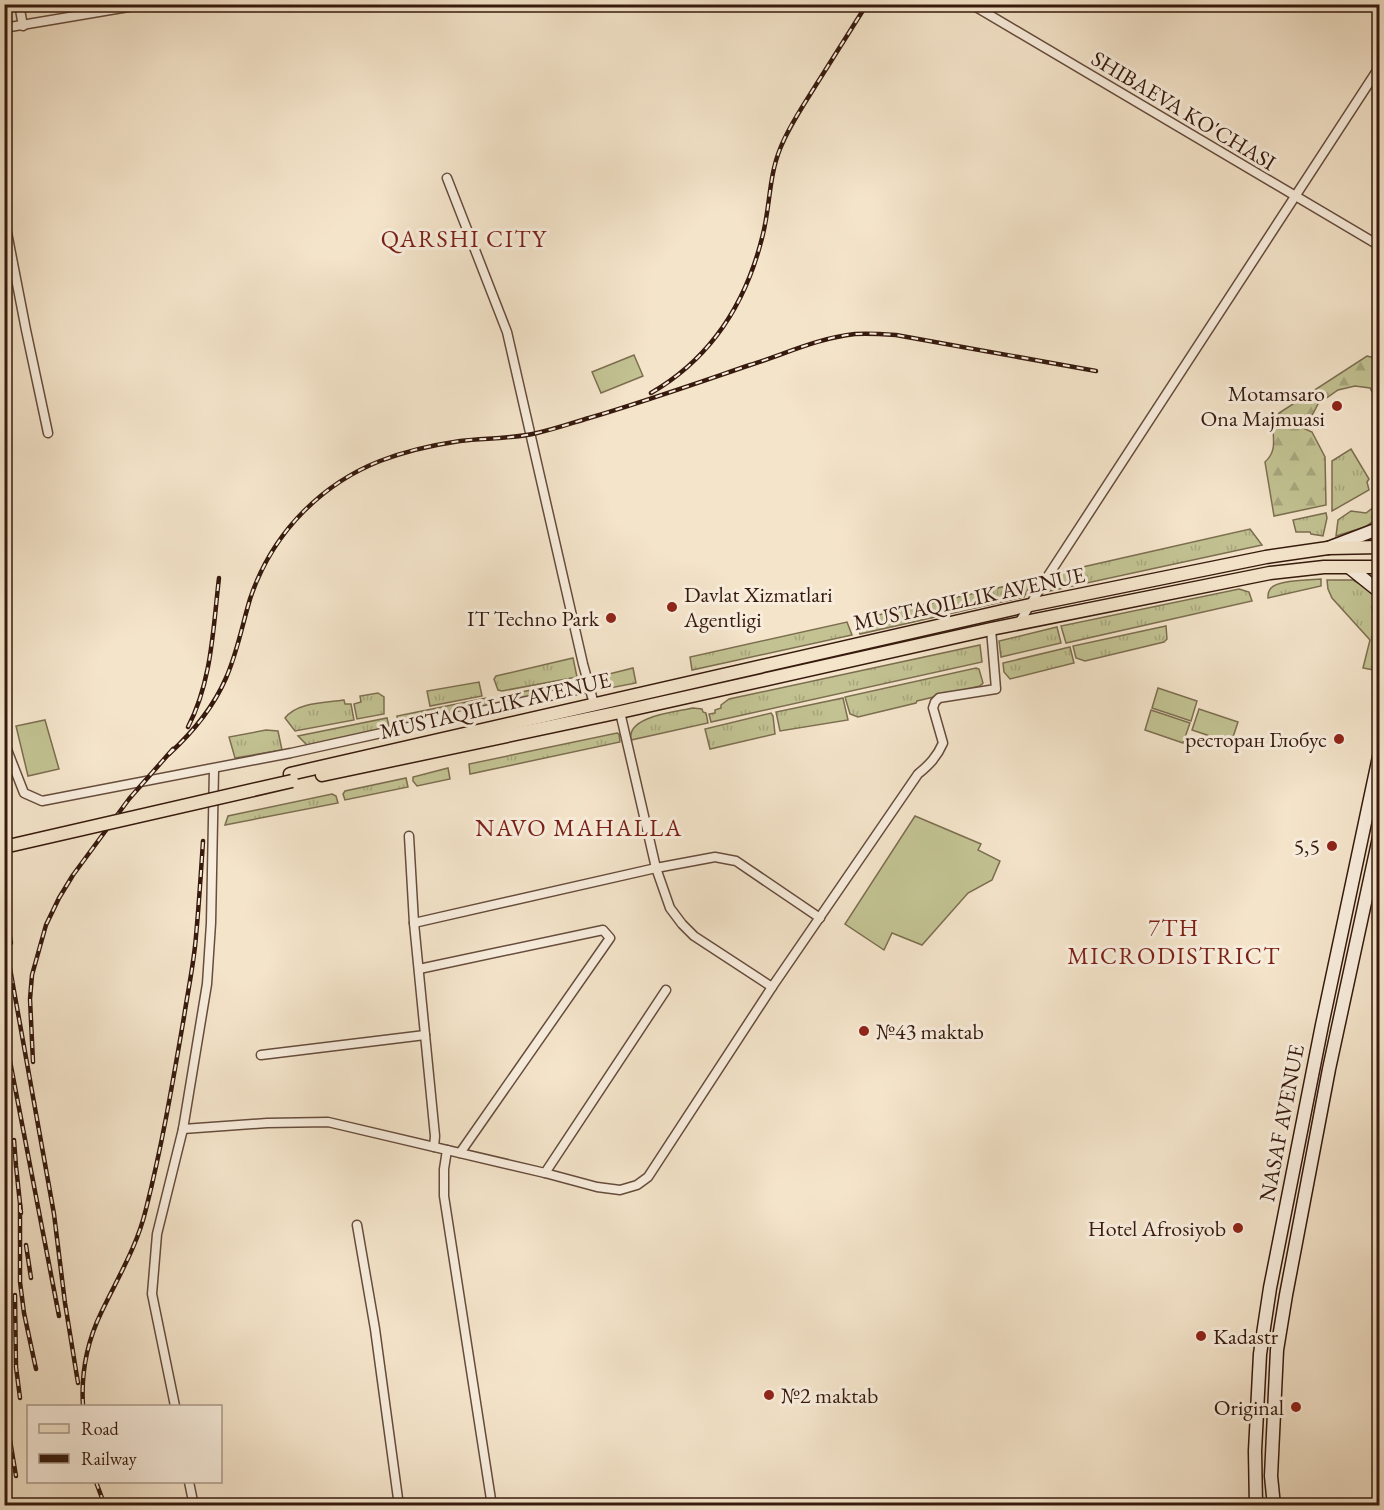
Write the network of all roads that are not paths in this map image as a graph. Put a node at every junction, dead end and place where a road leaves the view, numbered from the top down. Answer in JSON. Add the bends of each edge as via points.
{"nodes":[{"id":1,"x":19,"y":4,"type":"edge"},
{"id":2,"x":146,"y":4,"type":"edge"},
{"id":3,"x":970,"y":4,"type":"edge"},
{"id":4,"x":120,"y":6,"type":"edge"},
{"id":5,"x":23,"y":26,"type":"junction"},
{"id":6,"x":4,"y":28,"type":"edge"},
{"id":7,"x":1380,"y":66,"type":"edge"},
{"id":8,"x":447,"y":178,"type":"dead end"},
{"id":9,"x":1294,"y":196,"type":"junction"},
{"id":10,"x":4,"y":217,"type":"edge"},
{"id":11,"x":1380,"y":246,"type":"edge"},
{"id":12,"x":48,"y":433,"type":"dead end"},
{"id":13,"x":1380,"y":526,"type":"edge"},
{"id":14,"x":1380,"y":547,"type":"edge"},
{"id":15,"x":1328,"y":548,"type":"junction"},
{"id":16,"x":1380,"y":567,"type":"edge"},
{"id":17,"x":1350,"y":568,"type":"junction"},
{"id":18,"x":1380,"y":592,"type":"edge"},
{"id":19,"x":1030,"y":605,"type":"junction"},
{"id":20,"x":989,"y":615,"type":"junction"},
{"id":21,"x":1019,"y":623,"type":"junction"},
{"id":22,"x":991,"y":629,"type":"junction"},
{"id":23,"x":590,"y":687,"type":"junction"},
{"id":24,"x":594,"y":704,"type":"junction"},
{"id":25,"x":620,"y":712,"type":"junction"},
{"id":26,"x":493,"y":733,"type":"junction"},
{"id":27,"x":4,"y":742,"type":"edge"},
{"id":28,"x":1380,"y":752,"type":"edge"},
{"id":29,"x":214,"y":769,"type":"junction"},
{"id":30,"x":291,"y":777,"type":"junction"},
{"id":31,"x":1380,"y":833,"type":"edge"},
{"id":32,"x":409,"y":836,"type":"dead end"},
{"id":33,"x":4,"y":840,"type":"edge"},
{"id":34,"x":4,"y":847,"type":"edge"},
{"id":35,"x":656,"y":868,"type":"junction"},
{"id":36,"x":820,"y":918,"type":"junction"},
{"id":37,"x":414,"y":923,"type":"junction"},
{"id":38,"x":418,"y":969,"type":"junction"},
{"id":39,"x":772,"y":987,"type":"junction"},
{"id":40,"x":666,"y":990,"type":"dead end"},
{"id":41,"x":425,"y":1035,"type":"junction"},
{"id":42,"x":261,"y":1055,"type":"dead end"},
{"id":43,"x":183,"y":1129,"type":"junction"},
{"id":44,"x":434,"y":1147,"type":"junction"},
{"id":45,"x":447,"y":1150,"type":"junction"},
{"id":46,"x":460,"y":1153,"type":"junction"},
{"id":47,"x":545,"y":1173,"type":"junction"},
{"id":48,"x":357,"y":1225,"type":"dead end"},
{"id":49,"x":175,"y":1405,"type":"edge"},
{"id":50,"x":189,"y":1483,"type":"edge"},
{"id":51,"x":194,"y":1506,"type":"edge"},
{"id":52,"x":399,"y":1506,"type":"edge"},
{"id":53,"x":492,"y":1506,"type":"edge"},
{"id":54,"x":1256,"y":1506,"type":"edge"},
{"id":55,"x":1274,"y":1506,"type":"edge"}],
"edges":[{"from":1,"to":5,"type":"street"},
{"from":2,"to":4,"type":"street"},
{"from":3,"to":9,"type":"street","name":"SHIBAEVA KO'CHASI"},
{"from":4,"to":5,"type":"street"},
{"from":5,"to":6,"type":"street"},
{"from":7,"to":9,"type":"street"},
{"from":8,"to":23,"type":"street","via":[[507,332]]},
{"from":9,"to":11,"type":"street","name":"SHIBAEVA KO'CHASI"},
{"from":9,"to":19,"type":"street"},
{"from":10,"to":12,"type":"street"},
{"from":13,"to":15,"type":"main road"},
{"from":14,"to":15,"type":"main road","name":"MUSTAQILLIK AVENUE"},
{"from":15,"to":19,"type":"main road","name":"MUSTAQILLIK AVENUE","via":[[1266,556]]},
{"from":16,"to":17,"type":"main road","name":"MUSTAQILLIK AVENUE"},
{"from":17,"to":18,"type":"main road"},
{"from":17,"to":21,"type":"main road","name":"MUSTAQILLIK AVENUE","via":[[1270,573]]},
{"from":19,"to":20,"type":"main road","name":"MUSTAQILLIK AVENUE"},
{"from":19,"to":21,"type":"street"},
{"from":20,"to":22,"type":"main road"},
{"from":20,"to":24,"type":"main road","name":"MUSTAQILLIK AVENUE"},
{"from":21,"to":22,"type":"main road","name":"MUSTAQILLIK AVENUE"},
{"from":22,"to":25,"type":"main road","name":"MUSTAQILLIK AVENUE"},
{"from":22,"to":36,"type":"street","via":[[996,689],[939,698],[935,702],[933,708],[943,743],[939,752],[918,774]]},
{"from":23,"to":24,"type":"street"},
{"from":23,"to":29,"type":"street"},
{"from":24,"to":26,"type":"main road","name":"MUSTAQILLIK AVENUE"},
{"from":25,"to":26,"type":"main road","name":"MUSTAQILLIK AVENUE"},
{"from":25,"to":35,"type":"street"},
{"from":26,"to":30,"type":"main road","name":"MUSTAQILLIK AVENUE"},
{"from":27,"to":29,"type":"street","via":[[24,793],[42,801]]},
{"from":28,"to":54,"type":"main road","name":"NASAF AVENUE","via":[[1270,1288],[1260,1354]]},
{"from":29,"to":43,"type":"street","via":[[207,984]]},
{"from":30,"to":33,"type":"main road"},
{"from":30,"to":34,"type":"main road","bridge":true},
{"from":31,"to":55,"type":"main road","name":"NASAF AVENUE","via":[[1329,1069],[1277,1350],[1271,1476]]},
{"from":32,"to":37,"type":"street"},
{"from":35,"to":36,"type":"street","via":[[715,856],[736,861]]},
{"from":35,"to":37,"type":"street"},
{"from":35,"to":39,"type":"street","via":[[670,908],[682,924]]},
{"from":36,"to":39,"type":"street"},
{"from":37,"to":38,"type":"street"},
{"from":38,"to":41,"type":"street"},
{"from":38,"to":46,"type":"street","via":[[603,930],[610,938]]},
{"from":39,"to":47,"type":"street","via":[[648,1177],[620,1190]]},
{"from":40,"to":47,"type":"street"},
{"from":41,"to":42,"type":"street"},
{"from":41,"to":44,"type":"street"},
{"from":43,"to":44,"type":"street","via":[[328,1122]]},
{"from":43,"to":49,"type":"street","via":[[159,1226],[152,1294]]},
{"from":44,"to":45,"type":"street"},
{"from":45,"to":46,"type":"street"},
{"from":45,"to":53,"type":"street","via":[[444,1196]]},
{"from":46,"to":47,"type":"street"},
{"from":48,"to":52,"type":"street"},
{"from":50,"to":51,"type":"street"}]}
